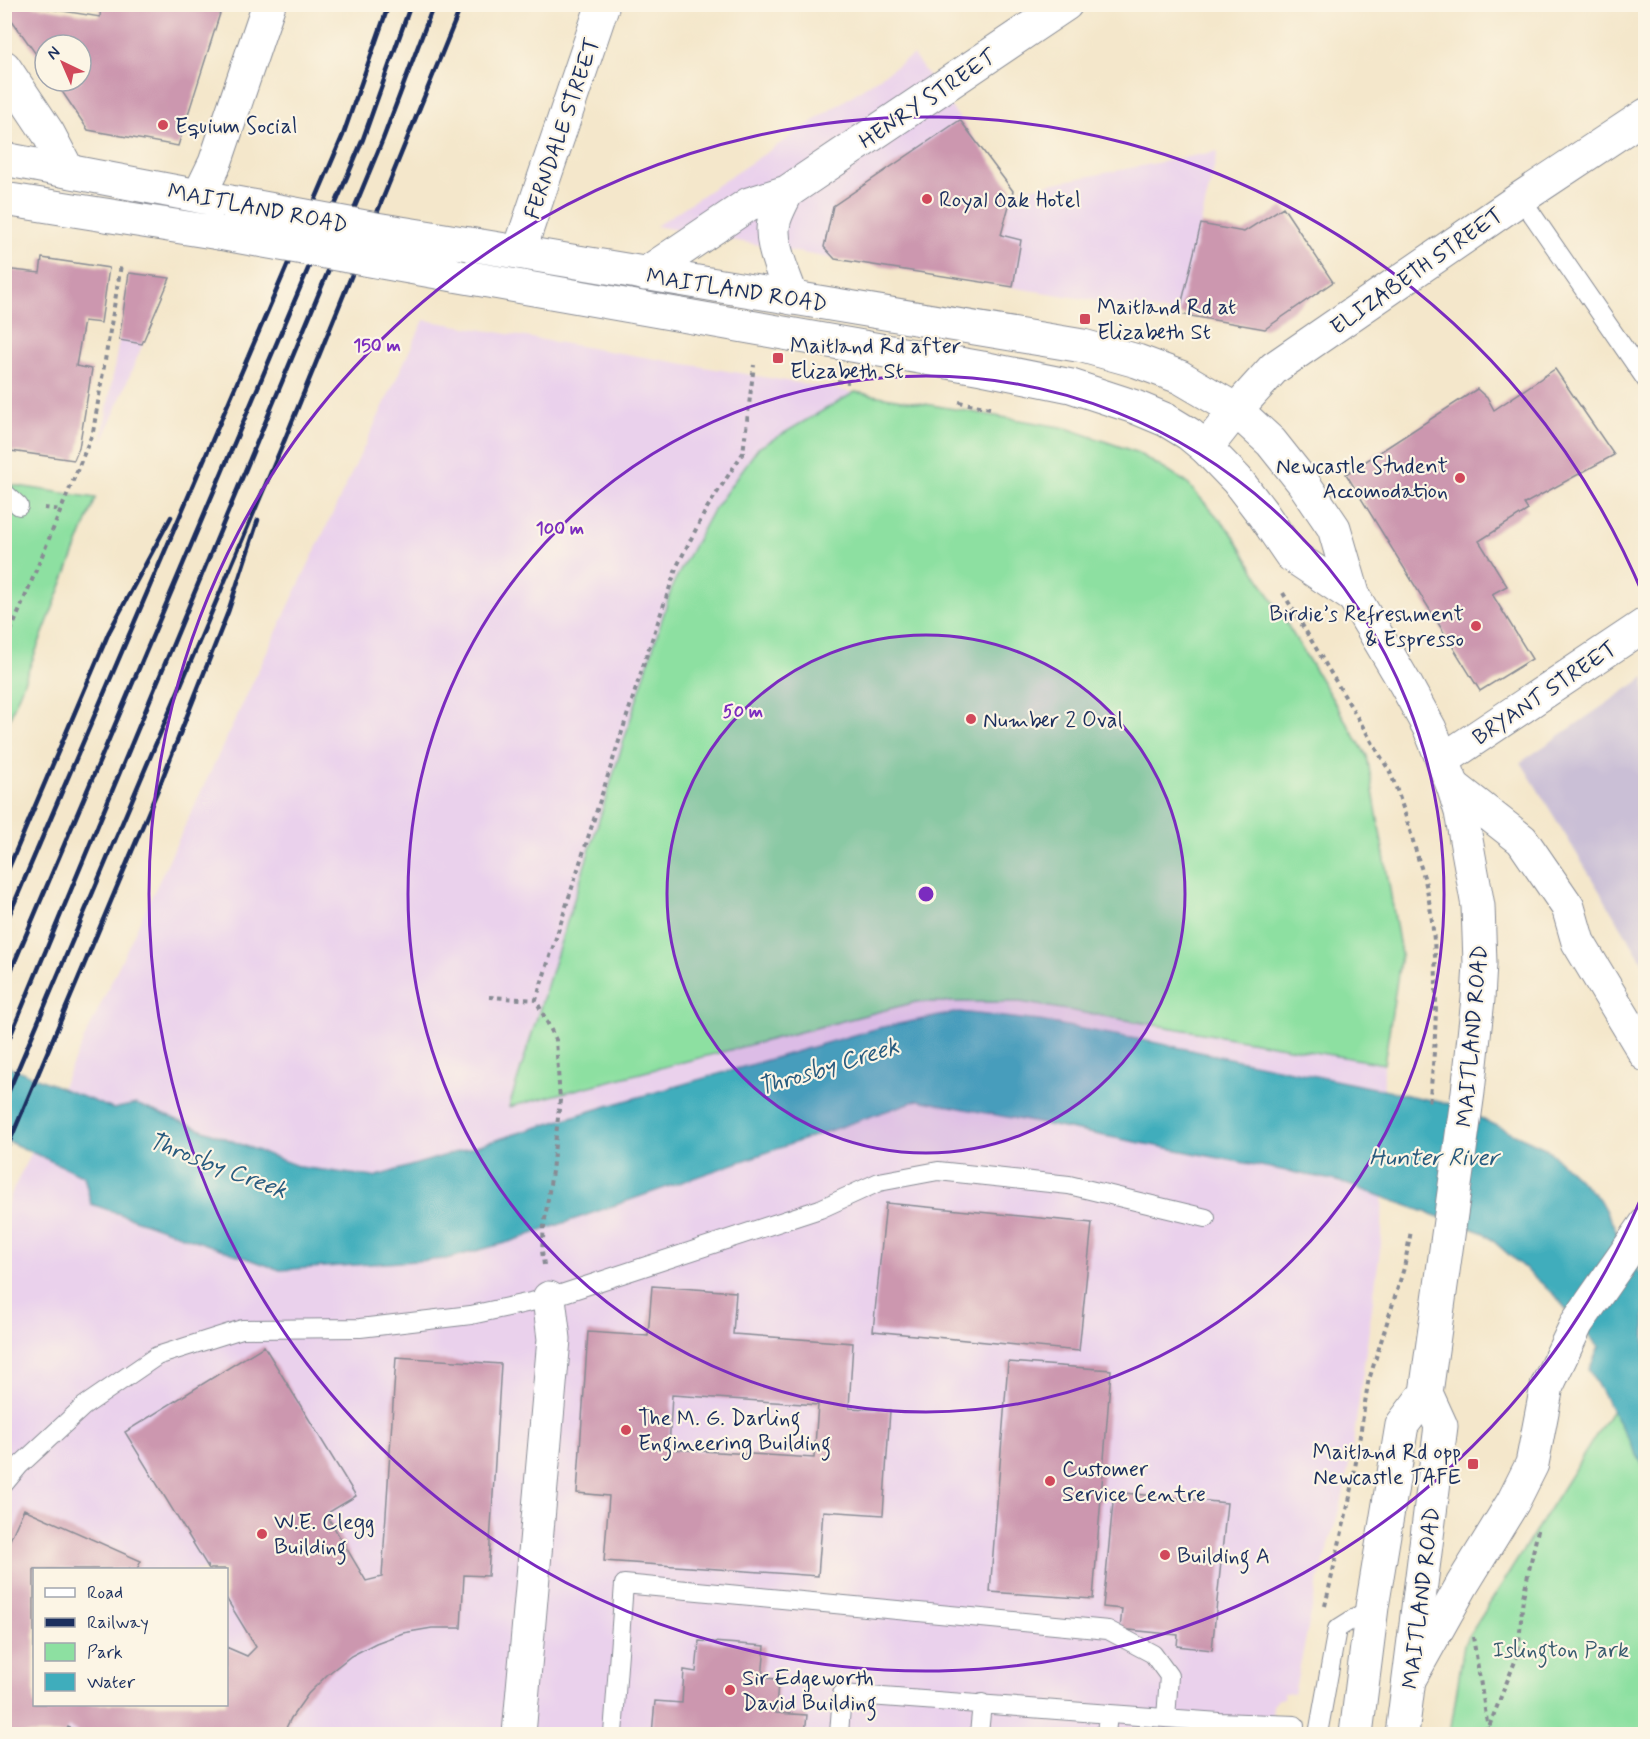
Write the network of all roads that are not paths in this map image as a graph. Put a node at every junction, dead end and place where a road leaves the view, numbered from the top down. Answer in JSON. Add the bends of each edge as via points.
{"nodes":[{"id":1,"x":269,"y":4,"type":"edge"},
{"id":2,"x":603,"y":4,"type":"edge"},
{"id":3,"x":1066,"y":4,"type":"edge"},
{"id":4,"x":4,"y":67,"type":"edge"},
{"id":5,"x":1646,"y":115,"type":"edge"},
{"id":6,"x":4,"y":159,"type":"edge"},
{"id":7,"x":68,"y":171,"type":"junction"},
{"id":8,"x":787,"y":192,"type":"junction"},
{"id":9,"x":1521,"y":198,"type":"junction"},
{"id":10,"x":4,"y":199,"type":"edge"},
{"id":11,"x":214,"y":199,"type":"junction"},
{"id":12,"x":519,"y":252,"type":"junction"},
{"id":13,"x":645,"y":274,"type":"junction"},
{"id":14,"x":792,"y":297,"type":"junction"},
{"id":15,"x":1644,"y":376,"type":"edge"},
{"id":16,"x":1236,"y":410,"type":"junction"},
{"id":17,"x":1206,"y":448,"type":"junction"},
{"id":18,"x":4,"y":492,"type":"edge"},
{"id":19,"x":18,"y":506,"type":"dead end"},
{"id":20,"x":1354,"y":597,"type":"junction"},
{"id":21,"x":1646,"y":624,"type":"edge"},
{"id":22,"x":1448,"y":773,"type":"junction"},
{"id":23,"x":1646,"y":1055,"type":"edge"},
{"id":24,"x":1206,"y":1218,"type":"dead end"},
{"id":25,"x":1645,"y":1224,"type":"edge"},
{"id":26,"x":549,"y":1298,"type":"junction"},
{"id":27,"x":1426,"y":1393,"type":"junction"},
{"id":28,"x":4,"y":1484,"type":"edge"},
{"id":29,"x":1372,"y":1607,"type":"junction"},
{"id":30,"x":1410,"y":1678,"type":"junction"},
{"id":31,"x":982,"y":1704,"type":"junction"},
{"id":32,"x":1108,"y":1714,"type":"junction"},
{"id":33,"x":1166,"y":1718,"type":"junction"},
{"id":34,"x":1295,"y":1725,"type":"dead end"},
{"id":35,"x":1218,"y":1728,"type":"edge"},
{"id":36,"x":519,"y":1734,"type":"edge"},
{"id":37,"x":613,"y":1734,"type":"edge"},
{"id":38,"x":839,"y":1734,"type":"edge"},
{"id":39,"x":979,"y":1734,"type":"edge"},
{"id":40,"x":1106,"y":1734,"type":"edge"},
{"id":41,"x":1318,"y":1734,"type":"edge"},
{"id":42,"x":1356,"y":1734,"type":"edge"},
{"id":43,"x":1402,"y":1734,"type":"edge"}],
"edges":[{"from":1,"to":11,"type":"main road","via":[[215,164]]},
{"from":2,"to":12,"type":"main road","name":"FERNDALE STREET"},
{"from":3,"to":8,"type":"main road","name":"HENRY STREET"},
{"from":4,"to":7,"type":"main road"},
{"from":5,"to":9,"type":"main road","name":"ELIZABETH STREET"},
{"from":6,"to":7,"type":"main road","name":"MAITLAND ROAD"},
{"from":7,"to":11,"type":"main road","name":"MAITLAND ROAD"},
{"from":8,"to":13,"type":"main road","name":"HENRY STREET","via":[[749,204]]},
{"from":8,"to":14,"type":"main road","via":[[774,219],[773,234]]},
{"from":9,"to":15,"type":"lane"},
{"from":9,"to":16,"type":"main road","name":"ELIZABETH STREET","via":[[1274,368]]},
{"from":10,"to":17,"type":"main road","name":"MAITLAND ROAD","bridge":true,"via":[[219,233],[1071,386],[1166,420]]},
{"from":11,"to":12,"type":"main road","name":"MAITLAND ROAD","bridge":true},
{"from":12,"to":13,"type":"main road","name":"MAITLAND ROAD"},
{"from":13,"to":14,"type":"main road","name":"MAITLAND ROAD"},
{"from":14,"to":16,"type":"main road","name":"MAITLAND ROAD","via":[[1083,346],[1179,377]]},
{"from":16,"to":17,"type":"main road","name":"ELIZABETH STREET"},
{"from":16,"to":20,"type":"main road","name":"MAITLAND ROAD","via":[[1271,442],[1334,528]]},
{"from":17,"to":20,"type":"main road","name":"MAITLAND ROAD","via":[[1237,480],[1291,555]]},
{"from":18,"to":19,"type":"lane"},
{"from":20,"to":22,"type":"main road","name":"MAITLAND ROAD","via":[[1430,729]]},
{"from":21,"to":22,"type":"main road","name":"BRYANT STREET"},
{"from":22,"to":23,"type":"main road","via":[[1522,840],[1568,907],[1578,942]]},
{"from":22,"to":27,"type":"main road","name":"MAITLAND ROAD","via":[[1472,867],[1479,926],[1478,999]]},
{"from":24,"to":26,"type":"lane","via":[[1069,1185],[938,1171],[879,1182],[820,1209]]},
{"from":25,"to":30,"type":"main road","via":[[1577,1323],[1547,1386],[1532,1464]]},
{"from":26,"to":28,"type":"lane","via":[[471,1315],[360,1328],[242,1329],[157,1356],[84,1406]]},
{"from":26,"to":36,"type":"main road","via":[[554,1339]]},
{"from":27,"to":29,"type":"main road","name":"MAITLAND ROAD","via":[[1402,1425]]},
{"from":27,"to":30,"type":"main road","name":"MAITLAND ROAD","via":[[1441,1426]]},
{"from":29,"to":41,"type":"lane","name":"MAITLAND ROAD","via":[[1337,1629]]},
{"from":29,"to":42,"type":"main road","name":"MAITLAND ROAD"},
{"from":30,"to":43,"type":"main road","name":"MAITLAND ROAD"},
{"from":31,"to":32,"type":"lane"},
{"from":31,"to":38,"type":"lane","via":[[842,1694]]},
{"from":31,"to":39,"type":"lane"},
{"from":32,"to":33,"type":"lane"},
{"from":32,"to":40,"type":"lane"},
{"from":33,"to":35,"type":"lane"},
{"from":33,"to":37,"type":"lane","via":[[1169,1676],[1153,1654],[1108,1630],[624,1584]]},
{"from":34,"to":35,"type":"lane"}]}
